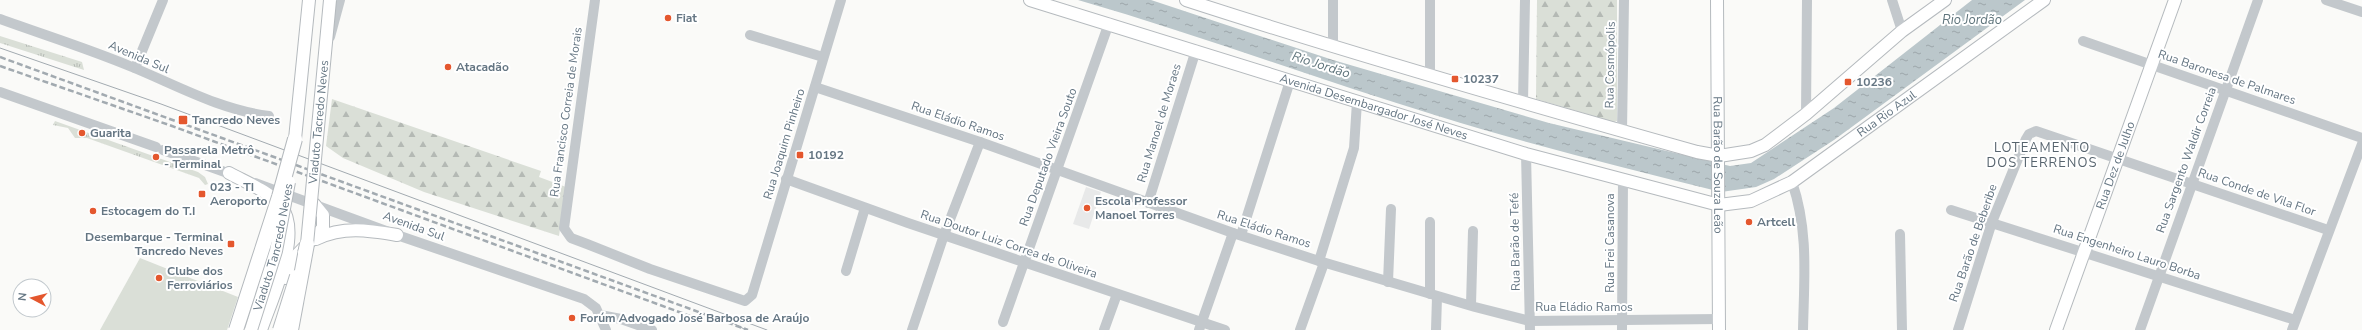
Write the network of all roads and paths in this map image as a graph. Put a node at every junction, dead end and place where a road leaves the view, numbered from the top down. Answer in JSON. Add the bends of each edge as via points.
{"nodes":[{"id":1,"x":163,"y":0,"type":"edge"},
{"id":2,"x":309,"y":0,"type":"edge"},
{"id":3,"x":330,"y":0,"type":"edge"},
{"id":4,"x":340,"y":0,"type":"edge"},
{"id":5,"x":595,"y":0,"type":"edge"},
{"id":6,"x":841,"y":0,"type":"edge"},
{"id":7,"x":1030,"y":0,"type":"edge"},
{"id":8,"x":1186,"y":0,"type":"edge"},
{"id":9,"x":1333,"y":0,"type":"edge"},
{"id":10,"x":1430,"y":0,"type":"edge"},
{"id":11,"x":1525,"y":0,"type":"edge"},
{"id":12,"x":1624,"y":0,"type":"edge"},
{"id":13,"x":1717,"y":0,"type":"edge"},
{"id":14,"x":1807,"y":0,"type":"edge"},
{"id":15,"x":1892,"y":0,"type":"edge"},
{"id":16,"x":1945,"y":0,"type":"edge"},
{"id":17,"x":2044,"y":0,"type":"edge"},
{"id":18,"x":2175,"y":0,"type":"edge"},
{"id":19,"x":2258,"y":0,"type":"edge"},
{"id":20,"x":2326,"y":0,"type":"edge"},
{"id":21,"x":2362,"y":12,"type":"edge"},
{"id":22,"x":0,"y":19,"type":"edge"},
{"id":23,"x":1109,"y":23,"type":"junction"},
{"id":24,"x":1902,"y":31,"type":"junction"},
{"id":25,"x":750,"y":35,"type":"dead end"},
{"id":26,"x":2083,"y":41,"type":"dead end"},
{"id":27,"x":1332,"y":47,"type":"junction"},
{"id":28,"x":1196,"y":50,"type":"junction"},
{"id":29,"x":823,"y":57,"type":"junction"},
{"id":30,"x":323,"y":62,"type":"junction"},
{"id":31,"x":2152,"y":66,"type":"junction"},
{"id":32,"x":135,"y":68,"type":"junction"},
{"id":33,"x":1430,"y":74,"type":"junction"},
{"id":34,"x":1290,"y":81,"type":"junction"},
{"id":35,"x":815,"y":87,"type":"junction"},
{"id":36,"x":2226,"y":89,"type":"junction"},
{"id":37,"x":0,"y":92,"type":"edge"},
{"id":38,"x":1357,"y":102,"type":"junction"},
{"id":39,"x":1523,"y":102,"type":"junction"},
{"id":40,"x":1806,"y":114,"type":"junction"},
{"id":41,"x":268,"y":116,"type":"dead end"},
{"id":42,"x":1622,"y":131,"type":"junction"},
{"id":43,"x":2042,"y":131,"type":"joint"},
{"id":44,"x":2362,"y":138,"type":"edge"},
{"id":45,"x":295,"y":139,"type":"junction"},
{"id":46,"x":980,"y":142,"type":"junction"},
{"id":47,"x":2362,"y":144,"type":"edge"},
{"id":48,"x":1526,"y":154,"type":"junction"},
{"id":49,"x":2117,"y":158,"type":"junction"},
{"id":50,"x":1719,"y":159,"type":"junction"},
{"id":51,"x":1058,"y":170,"type":"junction"},
{"id":52,"x":229,"y":173,"type":"junction"},
{"id":53,"x":786,"y":179,"type":"junction"},
{"id":54,"x":1623,"y":179,"type":"junction"},
{"id":55,"x":1792,"y":182,"type":"junction"},
{"id":56,"x":2193,"y":183,"type":"junction"},
{"id":57,"x":1719,"y":200,"type":"junction"},
{"id":58,"x":1148,"y":203,"type":"junction"},
{"id":59,"x":314,"y":204,"type":"junction"},
{"id":60,"x":865,"y":208,"type":"junction"},
{"id":61,"x":1391,"y":209,"type":"dead end"},
{"id":62,"x":1951,"y":210,"type":"dead end"},
{"id":63,"x":1430,"y":222,"type":"dead end"},
{"id":64,"x":1992,"y":222,"type":"junction"},
{"id":65,"x":2328,"y":230,"type":"junction"},
{"id":66,"x":1472,"y":231,"type":"dead end"},
{"id":67,"x":397,"y":234,"type":"junction"},
{"id":68,"x":1237,"y":234,"type":"junction"},
{"id":69,"x":1900,"y":234,"type":"dead end"},
{"id":70,"x":944,"y":235,"type":"junction"},
{"id":71,"x":310,"y":242,"type":"junction"},
{"id":72,"x":2084,"y":252,"type":"junction"},
{"id":73,"x":1023,"y":262,"type":"junction"},
{"id":74,"x":1322,"y":262,"type":"junction"},
{"id":75,"x":846,"y":271,"type":"dead end"},
{"id":76,"x":284,"y":274,"type":"junction"},
{"id":77,"x":2159,"y":277,"type":"junction"},
{"id":78,"x":1388,"y":282,"type":"junction"},
{"id":79,"x":1117,"y":294,"type":"junction"},
{"id":80,"x":752,"y":295,"type":"joint"},
{"id":81,"x":1433,"y":295,"type":"junction"},
{"id":82,"x":1471,"y":305,"type":"junction"},
{"id":83,"x":600,"y":315,"type":"junction"},
{"id":84,"x":1003,"y":322,"type":"dead end"},
{"id":85,"x":1530,"y":325,"type":"edge"},
{"id":86,"x":1622,"y":325,"type":"edge"},
{"id":87,"x":1719,"y":325,"type":"edge"},
{"id":88,"x":2293,"y":325,"type":"edge"},
{"id":89,"x":1200,"y":326,"type":"edge"},
{"id":90,"x":236,"y":330,"type":"edge"},
{"id":91,"x":251,"y":330,"type":"edge"},
{"id":92,"x":262,"y":330,"type":"edge"},
{"id":93,"x":268,"y":330,"type":"edge"},
{"id":94,"x":279,"y":330,"type":"edge"},
{"id":95,"x":290,"y":330,"type":"edge"},
{"id":96,"x":606,"y":330,"type":"edge"},
{"id":97,"x":652,"y":330,"type":"edge"},
{"id":98,"x":912,"y":330,"type":"edge"},
{"id":99,"x":1104,"y":330,"type":"edge"},
{"id":100,"x":1226,"y":330,"type":"edge"},
{"id":101,"x":1300,"y":330,"type":"edge"},
{"id":102,"x":1436,"y":330,"type":"edge"},
{"id":103,"x":1804,"y":330,"type":"edge"},
{"id":104,"x":1902,"y":330,"type":"edge"},
{"id":105,"x":1958,"y":330,"type":"edge"},
{"id":106,"x":2056,"y":330,"type":"edge"},
{"id":107,"x":2140,"y":330,"type":"edge"}],
"edges":[{"from":1,"to":32,"type":"street"},
{"from":2,"to":45,"type":"main road","name":"Viaduto Tacredo Neves"},
{"from":3,"to":30,"type":"main road","name":"Viaduto Tacredo Neves","bridge":true},
{"from":4,"to":30,"type":"street","bridge":true},
{"from":5,"to":80,"type":"street","name":"Rua Francisco Correia de Morais","via":[[564,228],[571,238],[650,269],[741,301],[749,299]]},
{"from":6,"to":29,"type":"street","name":"Rua Joaquim Pinheiro"},
{"from":7,"to":23,"type":"main road","name":"Avenida Desembargador José Neves"},
{"from":8,"to":27,"type":"main road"},
{"from":9,"to":27,"type":"street"},
{"from":10,"to":33,"type":"street"},
{"from":11,"to":39,"type":"street"},
{"from":12,"to":42,"type":"street","name":"Rua Cosmópolis"},
{"from":13,"to":50,"type":"main road","name":"Rua Barão de Souza Leão"},
{"from":14,"to":40,"type":"street"},
{"from":15,"to":24,"type":"street"},
{"from":16,"to":24,"type":"main road"},
{"from":17,"to":55,"type":"main road","name":"Rua Rio Azul"},
{"from":18,"to":31,"type":"main road","name":"Rua Dez de Julho"},
{"from":19,"to":36,"type":"street","name":"Rua Sargento Waldir Correia"},
{"from":20,"to":21,"type":"street"},
{"from":22,"to":32,"type":"street","name":"Avenida Sul"},
{"from":23,"to":28,"type":"main road","name":"Avenida Desembargador José Neves"},
{"from":23,"to":51,"type":"street","name":"Rua Deputado Vieira Souto"},
{"from":24,"to":40,"type":"main road"},
{"from":25,"to":29,"type":"street"},
{"from":26,"to":31,"type":"street","name":"Rua Baronesa de Palmares"},
{"from":27,"to":33,"type":"main road"},
{"from":28,"to":34,"type":"main road","name":"Avenida Desembargador José Neves"},
{"from":28,"to":58,"type":"street","name":"Rua Manoel de Moraes"},
{"from":29,"to":35,"type":"street","name":"Rua Joaquim Pinheiro"},
{"from":30,"to":71,"type":"main road","name":"Viaduto Tacredo Neves","bridge":true},
{"from":31,"to":36,"type":"street","name":"Rua Baronesa de Palmares"},
{"from":31,"to":49,"type":"main road","name":"Rua Dez de Julho"},
{"from":32,"to":41,"type":"street","name":"Avenida Sul","via":[[162,82],[240,111]]},
{"from":33,"to":39,"type":"main road"},
{"from":34,"to":38,"type":"main road","name":"Avenida Desembargador José Neves"},
{"from":34,"to":68,"type":"street"},
{"from":35,"to":46,"type":"street","name":"Rua Eládio Ramos"},
{"from":35,"to":53,"type":"street","name":"Rua Joaquim Pinheiro"},
{"from":36,"to":44,"type":"street","name":"Rua Baronesa de Palmares"},
{"from":36,"to":56,"type":"street","name":"Rua Sargento Waldir Correia"},
{"from":37,"to":52,"type":"street","name":"Avenida Sul"},
{"from":38,"to":48,"type":"main road","name":"Avenida Desembargador José Neves"},
{"from":38,"to":74,"type":"street","via":[[1354,148]]},
{"from":39,"to":42,"type":"main road"},
{"from":40,"to":50,"type":"main road","via":[[1765,145]]},
{"from":42,"to":50,"type":"main road"},
{"from":43,"to":49,"type":"street","name":"Rua Conde de Vila Flor"},
{"from":43,"to":64,"type":"street","name":"Rua Barão de Beberibe","via":[[2030,134],[2026,139]]},
{"from":45,"to":90,"type":"highway","bridge":true,"via":[[280,197]]},
{"from":45,"to":91,"type":"main road","name":"Viaduto Tancredo Neves","bridge":true,"via":[[293,165],[276,251]]},
{"from":46,"to":51,"type":"street","name":"Rua Eládio Ramos"},
{"from":46,"to":70,"type":"street"},
{"from":47,"to":65,"type":"street"},
{"from":48,"to":54,"type":"main road","name":"Avenida Desembargador José Neves"},
{"from":48,"to":85,"type":"street","name":"Rua Barão de Tefé"},
{"from":49,"to":56,"type":"street","name":"Rua Conde de Vila Flor"},
{"from":49,"to":72,"type":"main road","name":"Rua Dez de Julho"},
{"from":50,"to":57,"type":"main road","name":"Rua Barão de Souza Leão"},
{"from":51,"to":58,"type":"street","name":"Rua Eládio Ramos"},
{"from":51,"to":73,"type":"street","name":"Rua Deputado Vieira Souto"},
{"from":52,"to":59,"type":"street","name":"Avenida Sul"},
{"from":52,"to":76,"type":"main road","via":[[266,194],[281,206],[287,217],[289,232]]},
{"from":53,"to":60,"type":"street","name":"Rua Doutor Luiz Correa de Oliveira"},
{"from":53,"to":80,"type":"street","name":"Rua Joaquim Pinheiro"},
{"from":54,"to":57,"type":"main road","name":"Avenida Desembargador José Neves"},
{"from":54,"to":86,"type":"street","name":"Rua Frei Casanova"},
{"from":55,"to":57,"type":"main road","name":"Rua Rio Azul","via":[[1751,201]]},
{"from":55,"to":103,"type":"street","via":[[1800,203],[1804,238]]},
{"from":56,"to":65,"type":"street","name":"Rua Conde de Vila Flor"},
{"from":56,"to":77,"type":"street","name":"Rua Sargento Waldir Correia"},
{"from":57,"to":87,"type":"main road","name":"Rua Barão de Souza Leão"},
{"from":58,"to":68,"type":"street","name":"Rua Eládio Ramos"},
{"from":59,"to":67,"type":"street","name":"Avenida Sul"},
{"from":59,"to":71,"type":"main road","via":[[323,215],[324,224]]},
{"from":60,"to":70,"type":"street","name":"Rua Doutor Luiz Correa de Oliveira"},
{"from":60,"to":75,"type":"street"},
{"from":61,"to":78,"type":"street"},
{"from":62,"to":64,"type":"street","name":"Rua Engenheiro Lauro Borba"},
{"from":63,"to":81,"type":"street"},
{"from":64,"to":72,"type":"street","name":"Rua Engenheiro Lauro Borba"},
{"from":64,"to":105,"type":"street","name":"Rua Barão de Beberibe"},
{"from":65,"to":88,"type":"street"},
{"from":66,"to":82,"type":"street"},
{"from":67,"to":71,"type":"main road","via":[[373,230],[342,230]]},
{"from":67,"to":83,"type":"street","name":"Avenida Sul","via":[[584,299],[596,308]]},
{"from":68,"to":74,"type":"street","name":"Rua Eládio Ramos"},
{"from":68,"to":89,"type":"street"},
{"from":69,"to":104,"type":"street"},
{"from":70,"to":73,"type":"street","name":"Rua Doutor Luiz Correa de Oliveira"},
{"from":70,"to":98,"type":"street"},
{"from":71,"to":76,"type":"main road"},
{"from":71,"to":94,"type":"main road","bridge":true},
{"from":71,"to":95,"type":"highway","bridge":true},
{"from":72,"to":77,"type":"street","name":"Rua Engenheiro Lauro Borba"},
{"from":72,"to":106,"type":"main road","name":"Rua Dez de Julho"},
{"from":73,"to":79,"type":"street","name":"Rua Doutor Luiz Correa de Oliveira"},
{"from":73,"to":84,"type":"street","name":"Rua Deputado Vieira Souto"},
{"from":74,"to":78,"type":"street","name":"Rua Eládio Ramos"},
{"from":74,"to":101,"type":"street"},
{"from":76,"to":92,"type":"main road"},
{"from":76,"to":93,"type":"main road"},
{"from":77,"to":88,"type":"street","name":"Rua Engenheiro Lauro Borba"},
{"from":77,"to":107,"type":"street","name":"Rua Sargento Waldir Correia"},
{"from":78,"to":81,"type":"street","name":"Rua Eládio Ramos"},
{"from":79,"to":89,"type":"street","name":"Rua Doutor Luiz Correa de Oliveira"},
{"from":79,"to":99,"type":"street"},
{"from":81,"to":82,"type":"street","name":"Rua Eládio Ramos"},
{"from":81,"to":102,"type":"street"},
{"from":82,"to":85,"type":"street","name":"Rua Eládio Ramos"},
{"from":83,"to":96,"type":"street"},
{"from":83,"to":97,"type":"street"},
{"from":85,"to":86,"type":"street","name":"Rua Eládio Ramos"},
{"from":86,"to":87,"type":"street","name":"Rua Eládio Ramos"},
{"from":89,"to":100,"type":"street","name":"Rua Doutor Luiz Correa de Oliveira"}]}
